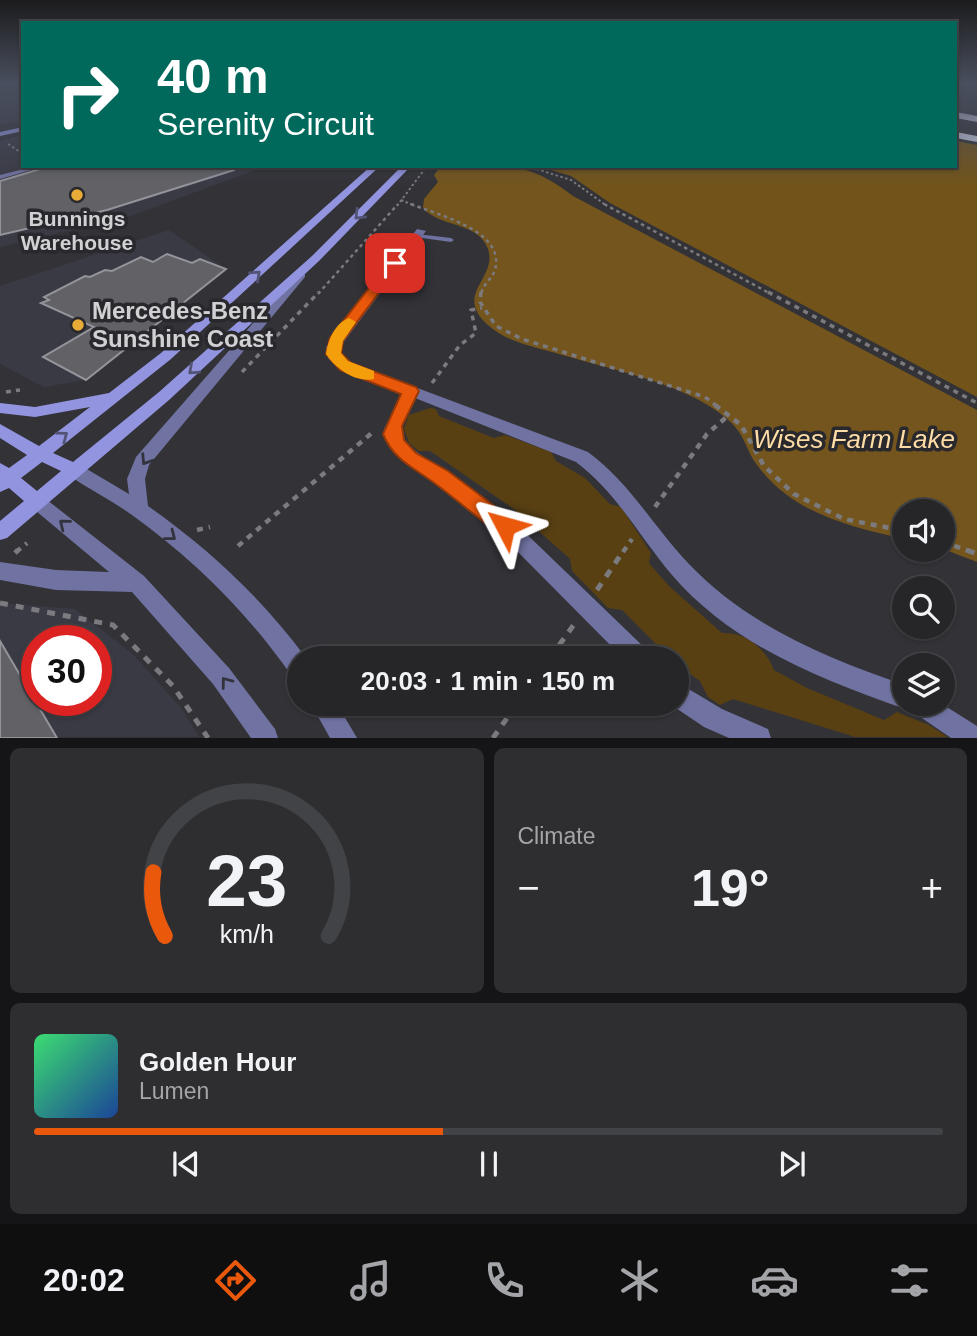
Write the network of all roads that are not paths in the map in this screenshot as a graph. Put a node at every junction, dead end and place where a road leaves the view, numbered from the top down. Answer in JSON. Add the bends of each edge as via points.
{"nodes":[{"id":1,"x":959,"y":117,"type":"edge"},
{"id":2,"x":977,"y":120,"type":"edge"},
{"id":3,"x":957,"y":126,"type":"edge"},
{"id":4,"x":21,"y":127,"type":"edge"},
{"id":5,"x":977,"y":130,"type":"edge"},
{"id":6,"x":0,"y":132,"type":"edge"},
{"id":7,"x":957,"y":135,"type":"edge"},
{"id":8,"x":977,"y":139,"type":"edge"},
{"id":9,"x":35,"y":168,"type":"edge"},
{"id":10,"x":374,"y":168,"type":"edge"},
{"id":11,"x":405,"y":168,"type":"edge"},
{"id":12,"x":0,"y":177,"type":"edge"},
{"id":13,"x":419,"y":234,"type":"joint"},
{"id":14,"x":450,"y":240,"type":"dead end"},
{"id":15,"x":316,"y":258,"type":"junction"},
{"id":16,"x":417,"y":394,"type":"junction"},
{"id":17,"x":114,"y":397,"type":"junction"},
{"id":18,"x":0,"y":408,"type":"edge"},
{"id":19,"x":0,"y":430,"type":"edge"},
{"id":20,"x":40,"y":454,"type":"junction"},
{"id":21,"x":74,"y":470,"type":"junction"},
{"id":22,"x":3,"y":478,"type":"edge"},
{"id":23,"x":36,"y":501,"type":"junction"},
{"id":24,"x":138,"y":510,"type":"junction"},
{"id":25,"x":4,"y":540,"type":"edge"},
{"id":26,"x":4,"y":566,"type":"edge"},
{"id":27,"x":137,"y":583,"type":"junction"},
{"id":28,"x":627,"y":646,"type":"edge"},
{"id":29,"x":287,"y":652,"type":"edge"},
{"id":30,"x":892,"y":692,"type":"edge"},
{"id":31,"x":689,"y":702,"type":"edge"},
{"id":32,"x":331,"y":716,"type":"edge"},
{"id":33,"x":940,"y":716,"type":"edge"},
{"id":34,"x":266,"y":737,"type":"edge"},
{"id":35,"x":345,"y":737,"type":"edge"},
{"id":36,"x":759,"y":737,"type":"edge"},
{"id":37,"x":974,"y":737,"type":"edge"}],
"edges":[{"from":1,"to":2,"type":"highway"},
{"from":3,"to":5,"type":"highway"},
{"from":4,"to":6,"type":"main road"},
{"from":7,"to":8,"type":"highway"},
{"from":9,"to":12,"type":"lane"},
{"from":17,"to":10,"type":"main road","one_way":true,"via":[[166,356]]},
{"from":11,"to":15,"type":"main road","one_way":true},
{"from":13,"to":14,"type":"lane"},
{"from":13,"to":16,"type":"street","via":[[333,347],[342,365]]},
{"from":15,"to":21,"type":"main road","one_way":true,"via":[[164,396]]},
{"from":15,"to":24,"type":"street","one_way":true,"via":[[142,461],[136,480]]},
{"from":16,"to":28,"type":"street","via":[[392,429],[400,449],[505,526]]},
{"from":16,"to":30,"type":"street","via":[[577,454],[609,478],[694,582],[759,633],[827,670]]},
{"from":17,"to":18,"type":"main road","via":[[35,412]]},
{"from":20,"to":17,"type":"main road","one_way":true},
{"from":19,"to":20,"type":"main road"},
{"from":20,"to":21,"type":"main road"},
{"from":20,"to":22,"type":"main road"},
{"from":21,"to":23,"type":"main road"},
{"from":21,"to":24,"type":"street"},
{"from":22,"to":23,"type":"main road"},
{"from":23,"to":25,"type":"main road"},
{"from":27,"to":23,"type":"street","one_way":true},
{"from":24,"to":29,"type":"street","one_way":true,"via":[[242,596]]},
{"from":26,"to":27,"type":"street","via":[[56,580]]},
{"from":34,"to":27,"type":"street","one_way":true,"via":[[221,676]]},
{"from":31,"to":36,"type":"street","via":[[713,718]]},
{"from":32,"to":35,"type":"street"},
{"from":33,"to":37,"type":"street"}]}
